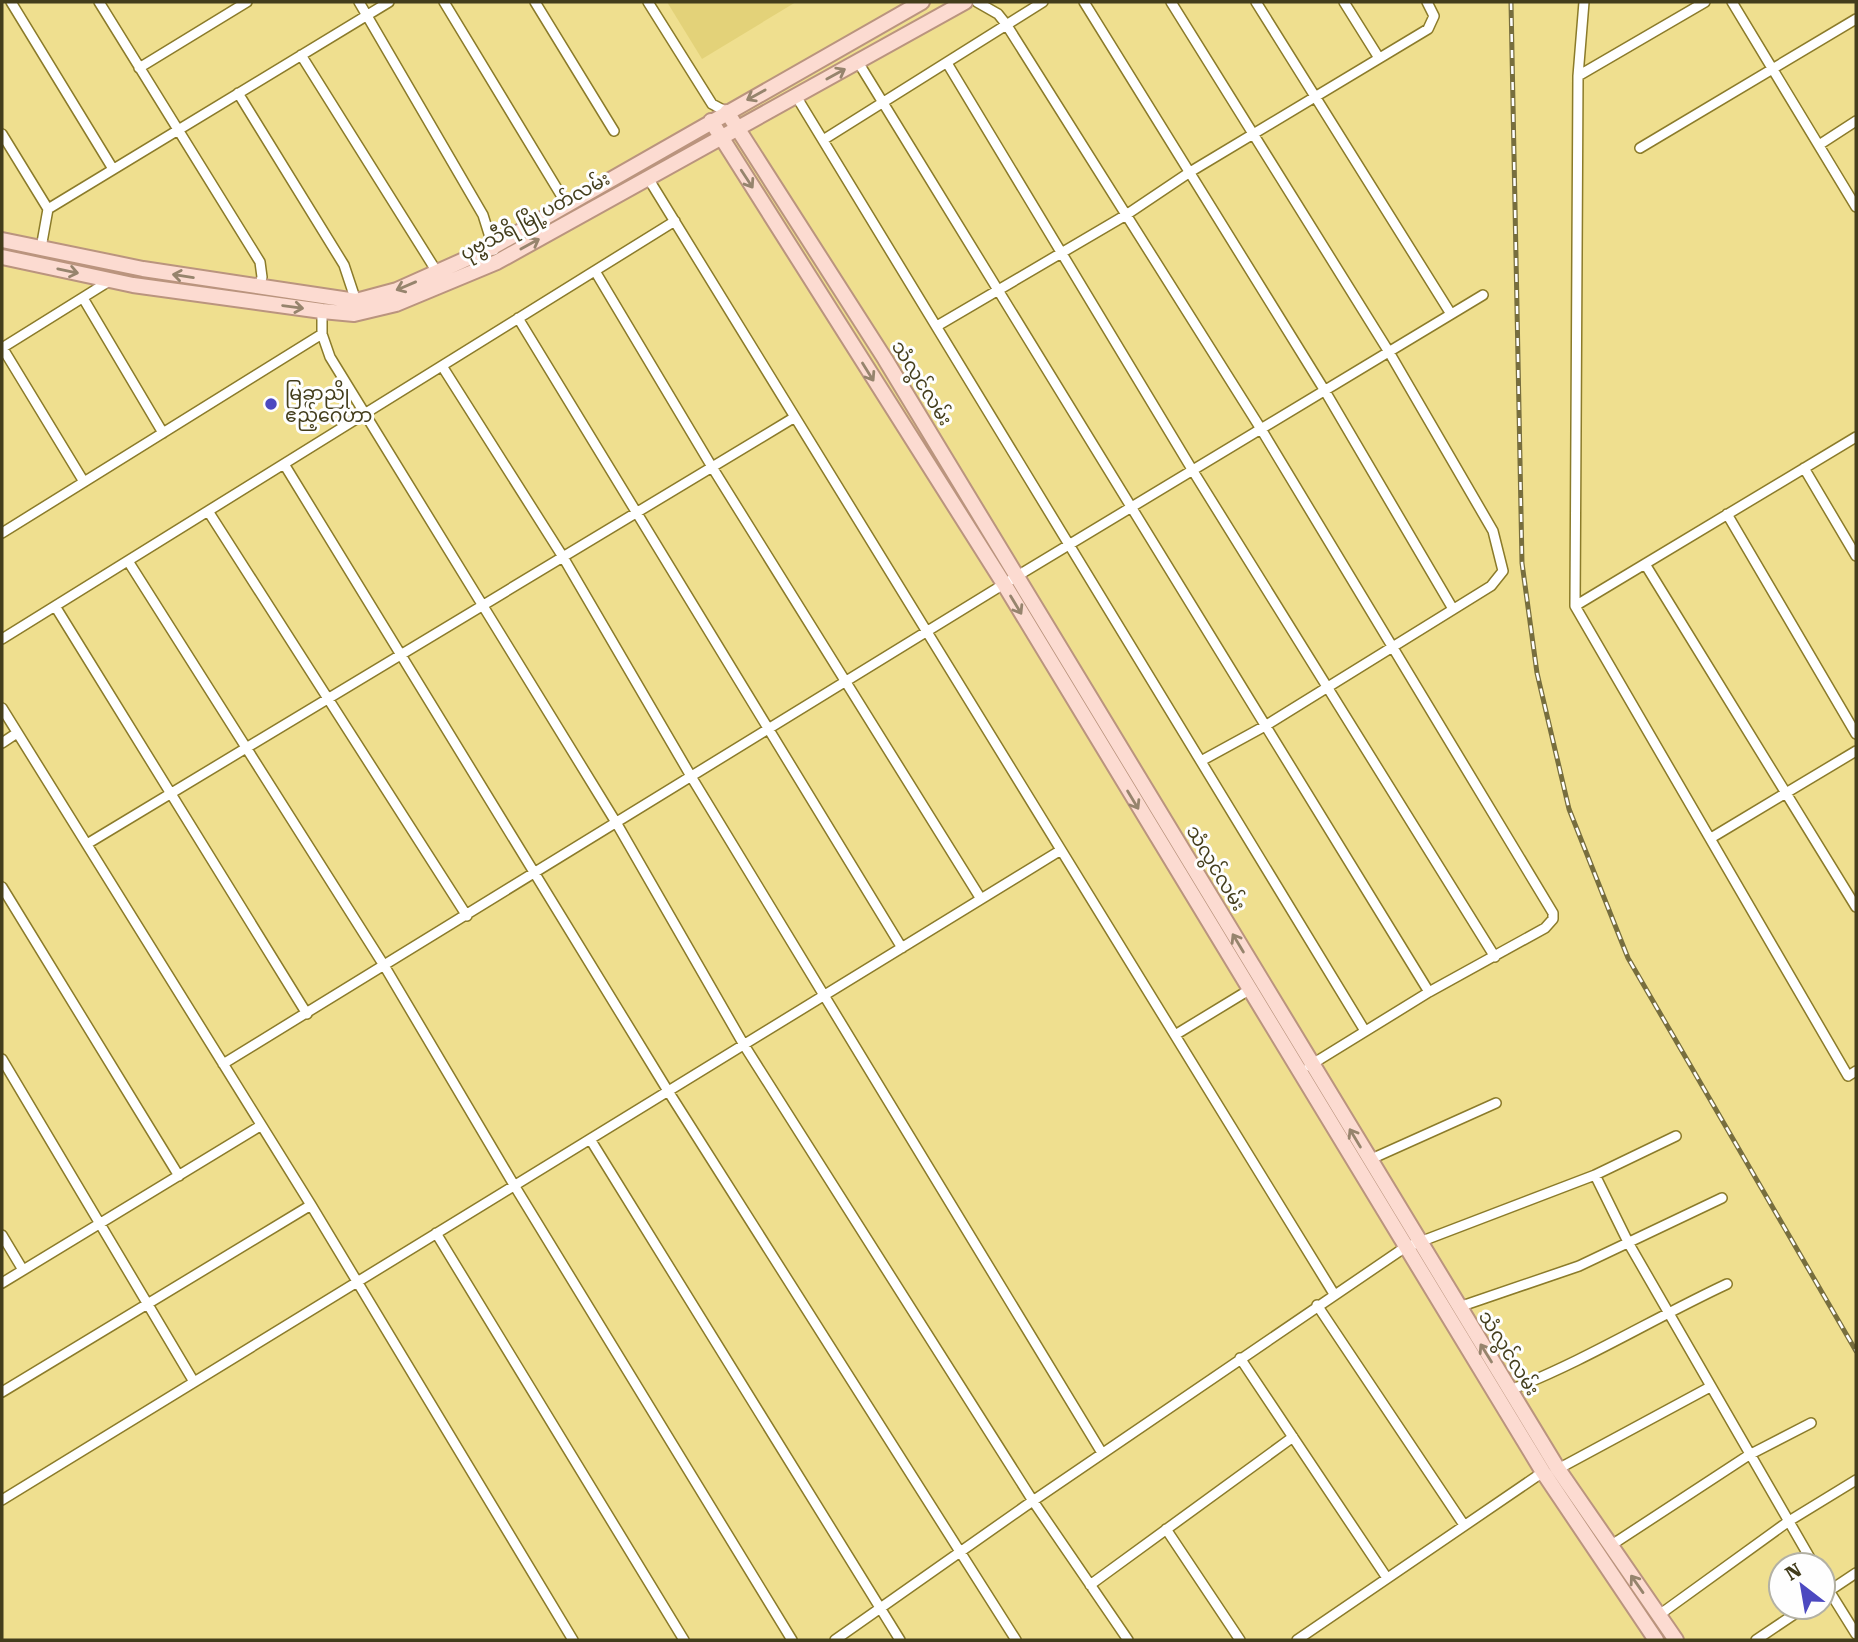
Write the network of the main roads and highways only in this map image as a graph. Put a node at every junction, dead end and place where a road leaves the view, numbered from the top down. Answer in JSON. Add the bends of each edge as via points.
{"nodes":[{"id":1,"x":922,"y":2,"type":"edge"},
{"id":2,"x":965,"y":2,"type":"edge"},
{"id":3,"x":727,"y":112,"type":"junction"},
{"id":4,"x":711,"y":121,"type":"junction"},
{"id":5,"x":737,"y":129,"type":"junction"},
{"id":6,"x":720,"y":138,"type":"junction"},
{"id":7,"x":2,"y":240,"type":"edge"},
{"id":8,"x":2,"y":257,"type":"edge"},
{"id":9,"x":135,"y":268,"type":"junction"},
{"id":10,"x":133,"y":285,"type":"junction"},
{"id":11,"x":1656,"y":1640,"type":"edge"},
{"id":12,"x":1676,"y":1640,"type":"edge"}],
"edges":[{"from":1,"to":3,"type":"main road","name":"ပုဗ္ဗသီရိ မြို့ပတ်လမ်း","one_way":true},
{"from":5,"to":2,"type":"main road","name":"ပုဗ္ဗသီရိ မြို့ပတ်လမ်း","one_way":true},
{"from":3,"to":4,"type":"main road","name":"ပုဗ္ဗသီရိ မြို့ပတ်လမ်း"},
{"from":3,"to":5,"type":"main road","name":"သံလွင်လမ်း"},
{"from":4,"to":6,"type":"main road","name":"သံလွင်လမ်း"},
{"from":4,"to":9,"type":"main road","name":"ပုဗ္ဗသီရိ မြို့ပတ်လမ်း","one_way":true,"via":[[494,247],[397,290],[356,301]]},
{"from":5,"to":6,"type":"main road","name":"ပုဗ္ဗသီရိ မြို့ပတ်လမ်း"},
{"from":12,"to":5,"type":"main road","name":"သံလွင်လမ်း","one_way":true,"via":[[1558,1469],[885,359]]},
{"from":10,"to":6,"type":"main road","name":"ပုဗ္ဗသီရိ မြို့ပတ်လမ်း","one_way":true,"via":[[354,314],[396,304],[497,262]]},
{"from":6,"to":11,"type":"main road","name":"သံလွင်လမ်း","one_way":true,"via":[[1004,584],[1543,1472]]},
{"from":7,"to":9,"type":"main road","name":"ပုဗ္ဗသီရိ မြို့ပတ်လမ်း"},
{"from":8,"to":10,"type":"main road","name":"ပုဗ္ဗသီရိ မြို့ပတ်လမ်း","one_way":true},
{"from":9,"to":10,"type":"main road"}]}
